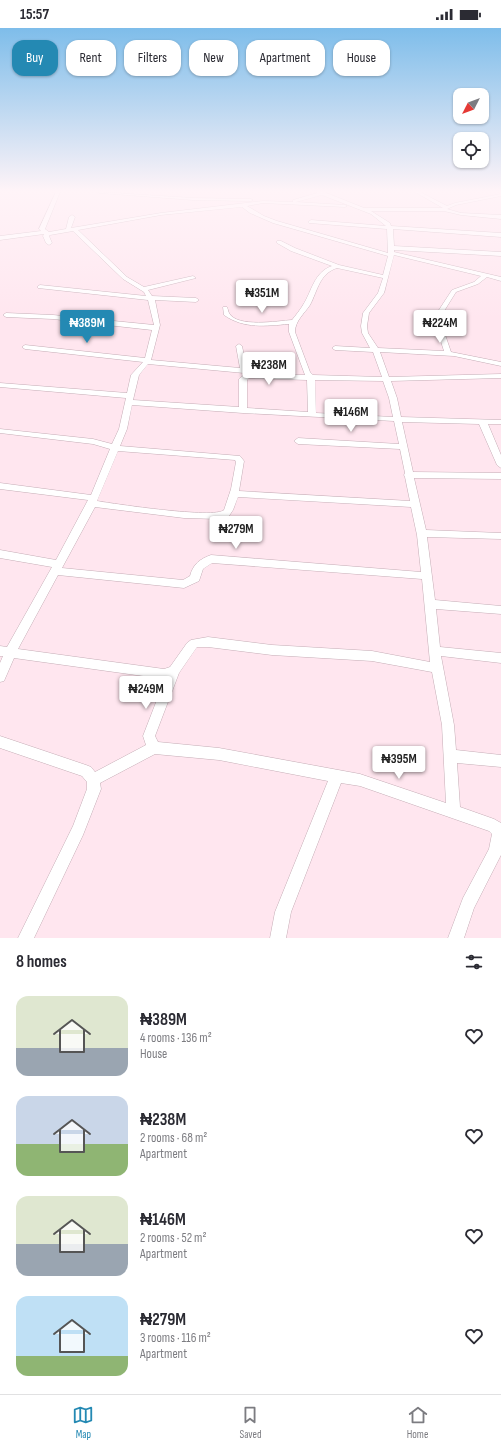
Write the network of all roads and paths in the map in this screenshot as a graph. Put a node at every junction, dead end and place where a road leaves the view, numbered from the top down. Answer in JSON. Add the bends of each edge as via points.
{"nodes":[{"id":1,"x":33,"y":234,"type":"edge"},
{"id":2,"x":46,"y":234,"type":"edge"},
{"id":3,"x":76,"y":234,"type":"edge"},
{"id":4,"x":320,"y":234,"type":"edge"},
{"id":5,"x":390,"y":234,"type":"edge"},
{"id":6,"x":0,"y":238,"type":"edge"},
{"id":7,"x":279,"y":242,"type":"dead end"},
{"id":8,"x":49,"y":244,"type":"dead end"},
{"id":9,"x":435,"y":250,"type":"junction"},
{"id":10,"x":391,"y":252,"type":"junction"},
{"id":11,"x":501,"y":254,"type":"edge"},
{"id":12,"x":435,"y":262,"type":"junction"},
{"id":13,"x":337,"y":266,"type":"junction"},
{"id":14,"x":386,"y":276,"type":"junction"},
{"id":15,"x":485,"y":276,"type":"junction"},
{"id":16,"x":193,"y":278,"type":"dead end"},
{"id":17,"x":501,"y":279,"type":"edge"},
{"id":18,"x":40,"y":287,"type":"dead end"},
{"id":19,"x":143,"y":289,"type":"junction"},
{"id":20,"x":150,"y":297,"type":"junction"},
{"id":21,"x":196,"y":300,"type":"dead end"},
{"id":22,"x":225,"y":308,"type":"dead end"},
{"id":23,"x":6,"y":315,"type":"dead end"},
{"id":24,"x":294,"y":322,"type":"junction"},
{"id":25,"x":156,"y":328,"type":"junction"},
{"id":26,"x":239,"y":346,"type":"dead end"},
{"id":27,"x":25,"y":348,"type":"dead end"},
{"id":28,"x":335,"y":348,"type":"dead end"},
{"id":29,"x":376,"y":351,"type":"junction"},
{"id":30,"x":448,"y":354,"type":"junction"},
{"id":31,"x":147,"y":361,"type":"junction"},
{"id":32,"x":501,"y":364,"type":"edge"},
{"id":33,"x":246,"y":373,"type":"junction"},
{"id":34,"x":501,"y":376,"type":"edge"},
{"id":35,"x":311,"y":377,"type":"junction"},
{"id":36,"x":386,"y":379,"type":"junction"},
{"id":37,"x":0,"y":385,"type":"edge"},
{"id":38,"x":129,"y":399,"type":"junction"},
{"id":39,"x":243,"y":411,"type":"junction"},
{"id":40,"x":312,"y":415,"type":"junction"},
{"id":41,"x":397,"y":420,"type":"junction"},
{"id":42,"x":501,"y":422,"type":"edge"},
{"id":43,"x":483,"y":423,"type":"junction"},
{"id":44,"x":0,"y":431,"type":"edge"},
{"id":45,"x":298,"y":441,"type":"dead end"},
{"id":46,"x":403,"y":447,"type":"junction"},
{"id":47,"x":116,"y":448,"type":"junction"},
{"id":48,"x":501,"y":466,"type":"edge"},
{"id":49,"x":408,"y":474,"type":"junction"},
{"id":50,"x":501,"y":476,"type":"edge"},
{"id":51,"x":0,"y":486,"type":"edge"},
{"id":52,"x":234,"y":494,"type":"junction"},
{"id":53,"x":92,"y":501,"type":"junction"},
{"id":54,"x":415,"y":504,"type":"junction"},
{"id":55,"x":421,"y":533,"type":"junction"},
{"id":56,"x":501,"y":536,"type":"edge"},
{"id":57,"x":0,"y":554,"type":"edge"},
{"id":58,"x":58,"y":567,"type":"junction"},
{"id":59,"x":427,"y":576,"type":"junction"},
{"id":60,"x":431,"y":604,"type":"junction"},
{"id":61,"x":501,"y":610,"type":"edge"},
{"id":62,"x":435,"y":651,"type":"junction"},
{"id":63,"x":5,"y":652,"type":"edge"},
{"id":64,"x":501,"y":658,"type":"edge"},
{"id":65,"x":437,"y":668,"type":"junction"},
{"id":66,"x":174,"y":672,"type":"junction"},
{"id":67,"x":0,"y":677,"type":"edge"},
{"id":68,"x":0,"y":742,"type":"edge"},
{"id":69,"x":154,"y":748,"type":"junction"},
{"id":70,"x":450,"y":756,"type":"junction"},
{"id":71,"x":501,"y":761,"type":"edge"},
{"id":72,"x":337,"y":776,"type":"junction"},
{"id":73,"x":93,"y":780,"type":"junction"},
{"id":74,"x":453,"y":812,"type":"junction"},
{"id":75,"x":26,"y":938,"type":"edge"},
{"id":76,"x":278,"y":938,"type":"edge"},
{"id":77,"x":456,"y":938,"type":"edge"}],
"edges":[{"from":1,"to":6,"type":"street"},
{"from":2,"to":8,"type":"street"},
{"from":3,"to":19,"type":"street","via":[[121,275]]},
{"from":4,"to":10,"type":"street","via":[[367,250]]},
{"from":5,"to":10,"type":"street"},
{"from":7,"to":13,"type":"street"},
{"from":9,"to":10,"type":"street"},
{"from":9,"to":11,"type":"street"},
{"from":9,"to":12,"type":"street"},
{"from":10,"to":12,"type":"street"},
{"from":10,"to":14,"type":"street"},
{"from":12,"to":15,"type":"street"},
{"from":13,"to":14,"type":"street"},
{"from":13,"to":24,"type":"street","via":[[323,274],[316,282],[307,304]]},
{"from":14,"to":29,"type":"street","via":[[381,293],[364,320],[365,333]]},
{"from":15,"to":17,"type":"street"},
{"from":15,"to":30,"type":"street","via":[[476,283],[454,291],[438,316]]},
{"from":16,"to":19,"type":"street"},
{"from":18,"to":20,"type":"street"},
{"from":19,"to":20,"type":"street"},
{"from":20,"to":21,"type":"street"},
{"from":20,"to":25,"type":"street"},
{"from":22,"to":24,"type":"street","via":[[226,314],[234,321],[252,324]]},
{"from":23,"to":25,"type":"street","via":[[53,317]]},
{"from":24,"to":35,"type":"street","via":[[292,332],[307,373]]},
{"from":25,"to":31,"type":"street"},
{"from":26,"to":33,"type":"street"},
{"from":27,"to":31,"type":"street"},
{"from":28,"to":29,"type":"street"},
{"from":29,"to":30,"type":"street"},
{"from":29,"to":36,"type":"street"},
{"from":30,"to":32,"type":"street"},
{"from":31,"to":33,"type":"street"},
{"from":31,"to":38,"type":"street","via":[[135,375]]},
{"from":33,"to":35,"type":"street"},
{"from":33,"to":39,"type":"street","via":[[243,379]]},
{"from":34,"to":36,"type":"street"},
{"from":35,"to":36,"type":"street"},
{"from":35,"to":40,"type":"street"},
{"from":36,"to":41,"type":"street"},
{"from":37,"to":38,"type":"street"},
{"from":38,"to":39,"type":"street"},
{"from":38,"to":47,"type":"street"},
{"from":39,"to":40,"type":"street"},
{"from":40,"to":41,"type":"street"},
{"from":41,"to":43,"type":"street"},
{"from":41,"to":46,"type":"street"},
{"from":42,"to":43,"type":"street"},
{"from":43,"to":48,"type":"street"},
{"from":44,"to":47,"type":"street","via":[[78,440]]},
{"from":45,"to":46,"type":"street"},
{"from":46,"to":49,"type":"street"},
{"from":47,"to":52,"type":"street","via":[[237,458],[240,462]]},
{"from":47,"to":53,"type":"street"},
{"from":49,"to":50,"type":"street"},
{"from":49,"to":54,"type":"street"},
{"from":51,"to":53,"type":"street"},
{"from":52,"to":53,"type":"street","via":[[228,512],[215,517]]},
{"from":52,"to":54,"type":"street"},
{"from":53,"to":58,"type":"street"},
{"from":54,"to":55,"type":"street"},
{"from":55,"to":56,"type":"street"},
{"from":55,"to":59,"type":"street"},
{"from":57,"to":58,"type":"street"},
{"from":58,"to":59,"type":"street","via":[[184,584],[195,578],[197,568],[201,564],[211,559]]},
{"from":58,"to":63,"type":"street"},
{"from":59,"to":60,"type":"street"},
{"from":60,"to":61,"type":"street"},
{"from":60,"to":62,"type":"street"},
{"from":62,"to":64,"type":"street"},
{"from":62,"to":65,"type":"street"},
{"from":63,"to":66,"type":"street","via":[[164,674]]},
{"from":63,"to":67,"type":"street"},
{"from":65,"to":66,"type":"street","via":[[372,656],[272,650],[208,642],[191,646]]},
{"from":65,"to":70,"type":"street","via":[[448,725]]},
{"from":66,"to":69,"type":"street","via":[[149,736]]},
{"from":68,"to":73,"type":"street","via":[[86,771]]},
{"from":69,"to":72,"type":"street","via":[[220,754]]},
{"from":69,"to":73,"type":"street"},
{"from":70,"to":71,"type":"street"},
{"from":70,"to":74,"type":"street"},
{"from":72,"to":74,"type":"street","via":[[360,780]]},
{"from":72,"to":76,"type":"street","via":[[284,912]]},
{"from":73,"to":75,"type":"street","via":[[94,789],[78,830]]},
{"from":74,"to":77,"type":"street","via":[[494,826],[500,838],[492,859],[469,901]]}]}
